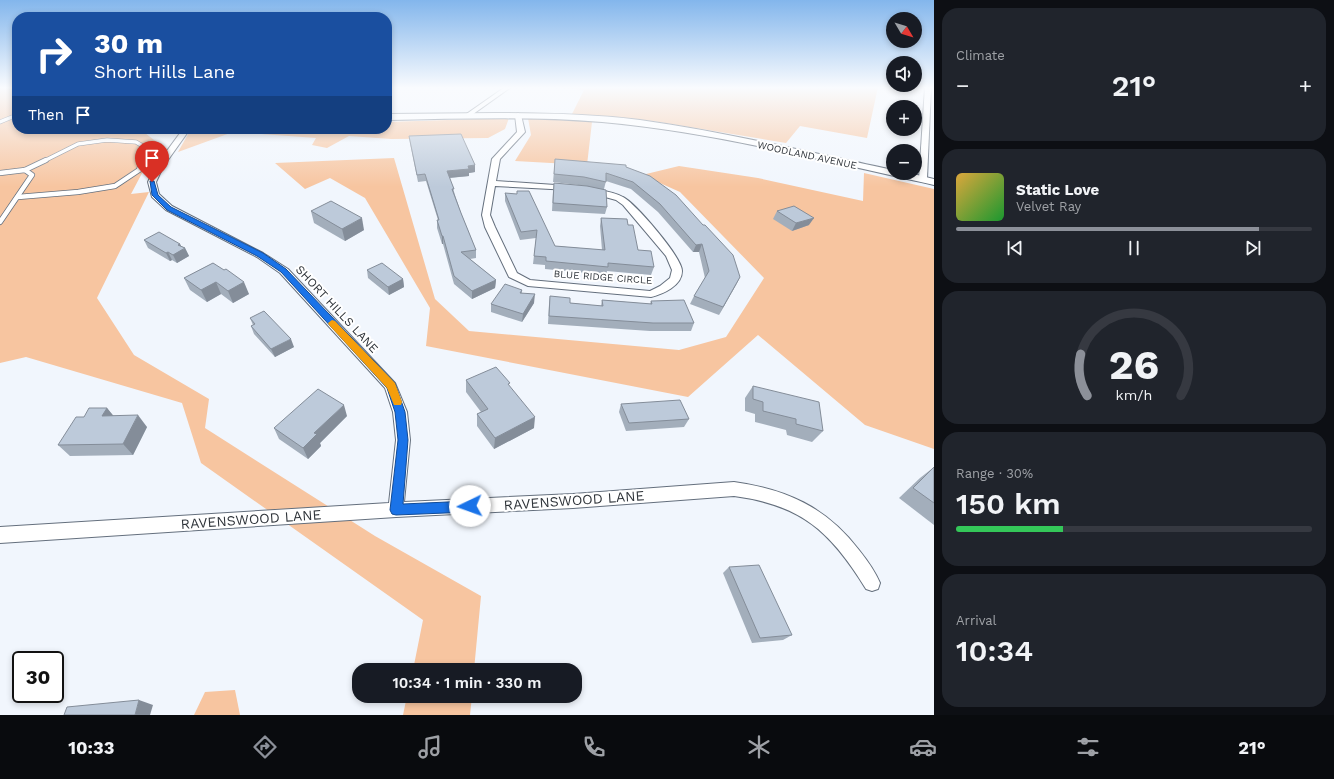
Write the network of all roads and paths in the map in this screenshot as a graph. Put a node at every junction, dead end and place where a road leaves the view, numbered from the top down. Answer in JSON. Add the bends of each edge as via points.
{"nodes":[{"id":1,"x":519,"y":120,"type":"edge"},
{"id":2,"x":605,"y":120,"type":"edge"},
{"id":3,"x":928,"y":120,"type":"edge"},
{"id":4,"x":183,"y":134,"type":"edge"},
{"id":5,"x":25,"y":170,"type":"junction"},
{"id":6,"x":886,"y":172,"type":"edge"},
{"id":7,"x":0,"y":173,"type":"edge"},
{"id":8,"x":929,"y":180,"type":"edge"},
{"id":9,"x":492,"y":183,"type":"junction"},
{"id":10,"x":18,"y":197,"type":"junction"},
{"id":11,"x":0,"y":222,"type":"edge"},
{"id":12,"x":396,"y":510,"type":"junction"},
{"id":13,"x":0,"y":535,"type":"edge"},
{"id":14,"x":872,"y":583,"type":"dead end"}],
"edges":[{"from":1,"to":9,"type":"street","name":"BLUE RIDGE CIRCLE","via":[[521,132],[496,159]]},
{"from":2,"to":6,"type":"street","name":"WOODLAND AVENUE","via":[[674,128]]},
{"from":3,"to":8,"type":"street"},
{"from":4,"to":12,"type":"street","name":"SHORT HILLS LANE","via":[[159,167],[152,182],[155,195],[169,208],[260,255],[284,271],[391,386],[400,412],[403,440]]},
{"from":5,"to":7,"type":"lane"},
{"from":5,"to":10,"type":"lane","via":[[32,175]]},
{"from":5,"to":10,"type":"lane","via":[[78,144],[107,140],[136,142],[146,148],[139,170],[115,186]]},
{"from":9,"to":9,"type":"street","name":"BLUE RIDGE CIRCLE","via":[[486,215],[490,227],[513,275],[528,283],[652,294],[663,290],[676,277],[677,269],[672,258],[619,198],[580,189]]},
{"from":10,"to":11,"type":"lane"},
{"from":12,"to":13,"type":"street","name":"RAVENSWOOD LANE"},
{"from":12,"to":14,"type":"street","name":"RAVENSWOOD LANE","via":[[734,489],[753,490],[792,503],[830,528],[847,545]]}]}
